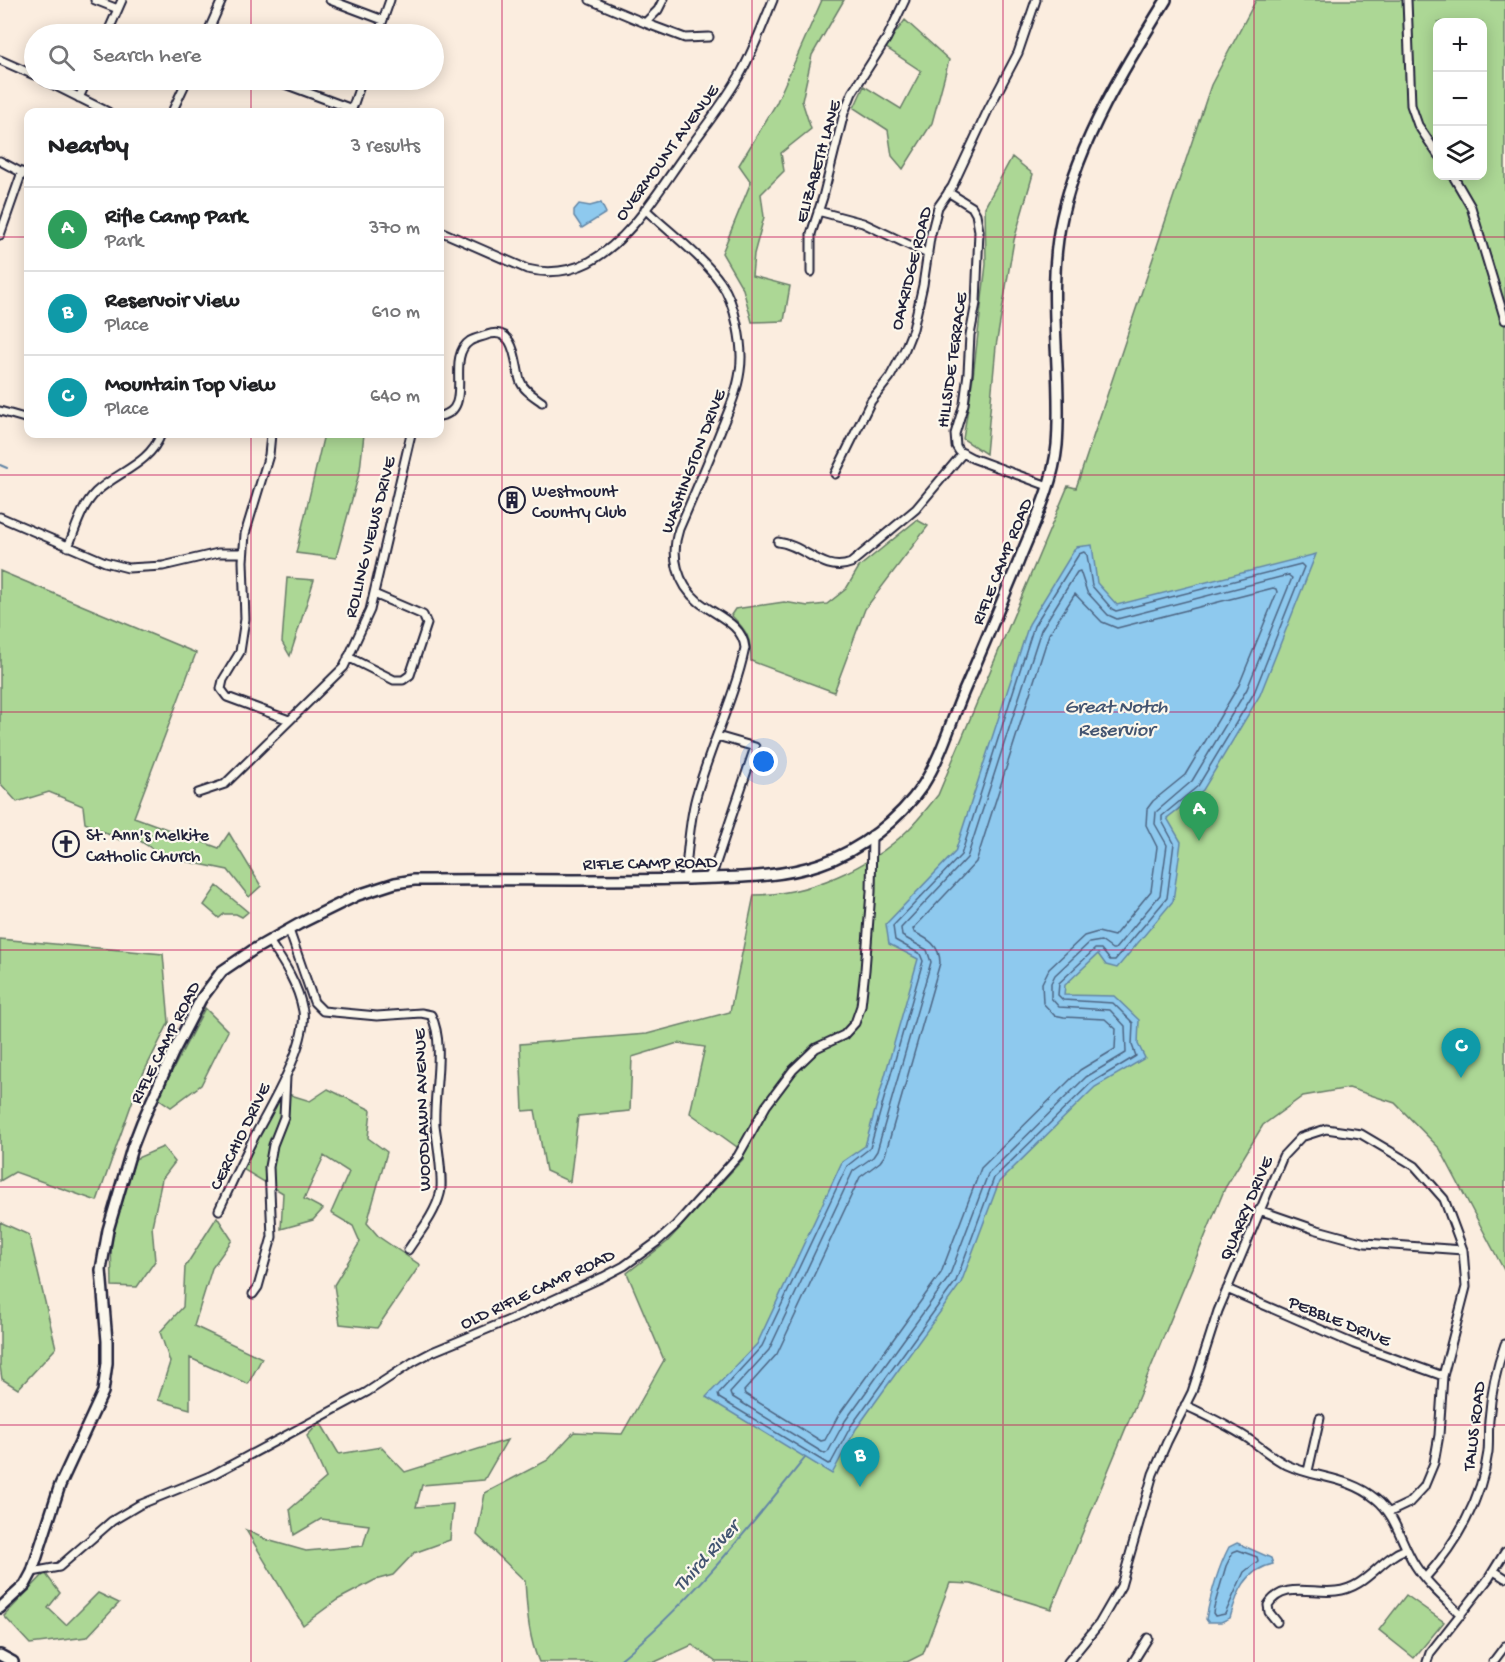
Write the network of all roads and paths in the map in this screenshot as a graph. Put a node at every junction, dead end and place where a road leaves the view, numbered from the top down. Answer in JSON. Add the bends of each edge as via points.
{"nodes":[{"id":1,"x":95,"y":0,"type":"edge"},
{"id":2,"x":122,"y":0,"type":"edge"},
{"id":3,"x":222,"y":0,"type":"edge"},
{"id":4,"x":330,"y":0,"type":"edge"},
{"id":5,"x":390,"y":0,"type":"edge"},
{"id":6,"x":590,"y":0,"type":"edge"},
{"id":7,"x":663,"y":0,"type":"edge"},
{"id":8,"x":773,"y":0,"type":"edge"},
{"id":9,"x":905,"y":0,"type":"edge"},
{"id":10,"x":1036,"y":0,"type":"edge"},
{"id":11,"x":1166,"y":0,"type":"edge"},
{"id":12,"x":1407,"y":0,"type":"edge"},
{"id":13,"x":118,"y":9,"type":"junction"},
{"id":14,"x":383,"y":20,"type":"junction"},
{"id":15,"x":645,"y":23,"type":"junction"},
{"id":16,"x":111,"y":24,"type":"edge"},
{"id":17,"x":211,"y":24,"type":"edge"},
{"id":18,"x":382,"y":24,"type":"edge"},
{"id":19,"x":709,"y":37,"type":"dead end"},
{"id":20,"x":0,"y":60,"type":"edge"},
{"id":21,"x":24,"y":71,"type":"edge"},
{"id":22,"x":63,"y":90,"type":"edge"},
{"id":23,"x":83,"y":90,"type":"edge"},
{"id":24,"x":182,"y":90,"type":"edge"},
{"id":25,"x":299,"y":90,"type":"edge"},
{"id":26,"x":358,"y":90,"type":"edge"},
{"id":27,"x":79,"y":98,"type":"junction"},
{"id":28,"x":100,"y":108,"type":"edge"},
{"id":29,"x":174,"y":108,"type":"edge"},
{"id":30,"x":344,"y":108,"type":"edge"},
{"id":31,"x":352,"y":108,"type":"edge"},
{"id":32,"x":1433,"y":149,"type":"edge"},
{"id":33,"x":0,"y":161,"type":"edge"},
{"id":34,"x":24,"y":173,"type":"edge"},
{"id":35,"x":24,"y":176,"type":"edge"},
{"id":36,"x":1455,"y":180,"type":"edge"},
{"id":37,"x":948,"y":192,"type":"junction"},
{"id":38,"x":645,"y":209,"type":"junction"},
{"id":39,"x":818,"y":211,"type":"junction"},
{"id":40,"x":444,"y":233,"type":"edge"},
{"id":41,"x":0,"y":235,"type":"edge"},
{"id":42,"x":928,"y":254,"type":"junction"},
{"id":43,"x":811,"y":272,"type":"dead end"},
{"id":44,"x":1505,"y":320,"type":"edge"},
{"id":45,"x":542,"y":402,"type":"dead end"},
{"id":46,"x":0,"y":411,"type":"edge"},
{"id":47,"x":444,"y":415,"type":"edge"},
{"id":48,"x":24,"y":417,"type":"edge"},
{"id":49,"x":160,"y":438,"type":"edge"},
{"id":50,"x":271,"y":438,"type":"edge"},
{"id":51,"x":410,"y":438,"type":"edge"},
{"id":52,"x":963,"y":453,"type":"junction"},
{"id":53,"x":835,"y":474,"type":"dead end"},
{"id":54,"x":1048,"y":486,"type":"junction"},
{"id":55,"x":0,"y":517,"type":"edge"},
{"id":56,"x":778,"y":542,"type":"dead end"},
{"id":57,"x":68,"y":547,"type":"junction"},
{"id":58,"x":243,"y":553,"type":"junction"},
{"id":59,"x":374,"y":594,"type":"junction"},
{"id":60,"x":348,"y":657,"type":"junction"},
{"id":61,"x":289,"y":720,"type":"junction"},
{"id":62,"x":717,"y":736,"type":"junction"},
{"id":63,"x":198,"y":793,"type":"dead end"},
{"id":64,"x":872,"y":835,"type":"junction"},
{"id":65,"x":708,"y":878,"type":"junction"},
{"id":66,"x":685,"y":879,"type":"junction"},
{"id":67,"x":289,"y":930,"type":"junction"},
{"id":68,"x":268,"y":941,"type":"junction"},
{"id":69,"x":306,"y":978,"type":"junction"},
{"id":70,"x":295,"y":983,"type":"junction"},
{"id":71,"x":286,"y":1074,"type":"junction"},
{"id":72,"x":219,"y":1210,"type":"dead end"},
{"id":73,"x":1259,"y":1210,"type":"junction"},
{"id":74,"x":408,"y":1250,"type":"dead end"},
{"id":75,"x":1463,"y":1250,"type":"junction"},
{"id":76,"x":1227,"y":1289,"type":"junction"},
{"id":77,"x":253,"y":1294,"type":"dead end"},
{"id":78,"x":1505,"y":1344,"type":"edge"},
{"id":79,"x":1443,"y":1376,"type":"junction"},
{"id":80,"x":1185,"y":1406,"type":"junction"},
{"id":81,"x":1320,"y":1418,"type":"dead end"},
{"id":82,"x":1308,"y":1471,"type":"junction"},
{"id":83,"x":1390,"y":1512,"type":"junction"},
{"id":84,"x":1406,"y":1549,"type":"junction"},
{"id":85,"x":1505,"y":1552,"type":"edge"},
{"id":86,"x":1494,"y":1571,"type":"junction"},
{"id":87,"x":33,"y":1572,"type":"junction"},
{"id":88,"x":1425,"y":1578,"type":"junction"},
{"id":89,"x":1505,"y":1578,"type":"edge"},
{"id":90,"x":0,"y":1608,"type":"edge"},
{"id":91,"x":1461,"y":1615,"type":"junction"},
{"id":92,"x":1277,"y":1622,"type":"dead end"},
{"id":93,"x":1148,"y":1638,"type":"dead end"},
{"id":94,"x":1505,"y":1646,"type":"edge"},
{"id":95,"x":0,"y":1655,"type":"edge"},
{"id":96,"x":13,"y":1662,"type":"edge"},
{"id":97,"x":1068,"y":1662,"type":"edge"},
{"id":98,"x":1133,"y":1662,"type":"edge"},
{"id":99,"x":1427,"y":1662,"type":"edge"},
{"id":100,"x":1493,"y":1662,"type":"edge"}],
"edges":[{"from":1,"to":13,"type":"street"},
{"from":2,"to":13,"type":"street"},
{"from":3,"to":17,"type":"street"},
{"from":4,"to":14,"type":"street"},
{"from":5,"to":14,"type":"street"},
{"from":6,"to":15,"type":"street"},
{"from":7,"to":15,"type":"street"},
{"from":8,"to":38,"type":"street","name":"OVERMOUNT AVENUE","via":[[733,87]]},
{"from":9,"to":39,"type":"street","name":"ELIZABETH LANE","via":[[887,38],[852,93]]},
{"from":10,"to":37,"type":"street","name":"OAKRIDGE ROAD","via":[[1018,53]]},
{"from":11,"to":54,"type":"street","name":"RIFLE CAMP ROAD","via":[[1098,120],[1061,221],[1056,270],[1057,445]]},
{"from":12,"to":32,"type":"street","via":[[1411,105]]},
{"from":13,"to":16,"type":"street"},
{"from":14,"to":18,"type":"street"},
{"from":15,"to":19,"type":"street","via":[[685,38]]},
{"from":20,"to":21,"type":"street"},
{"from":22,"to":27,"type":"street"},
{"from":23,"to":27,"type":"street"},
{"from":24,"to":29,"type":"street"},
{"from":25,"to":30,"type":"street"},
{"from":26,"to":31,"type":"street"},
{"from":27,"to":28,"type":"street"},
{"from":33,"to":34,"type":"street"},
{"from":35,"to":41,"type":"street"},
{"from":36,"to":44,"type":"street","via":[[1471,207]]},
{"from":37,"to":42,"type":"street","name":"OAKRIDGE ROAD","via":[[934,218]]},
{"from":37,"to":52,"type":"street","name":"HILLSIDE TERRACE","via":[[972,207],[979,231],[968,373],[955,440]]},
{"from":38,"to":40,"type":"street","name":"OVERMOUNT AVENUE","via":[[630,229],[590,261],[551,273],[527,269]]},
{"from":38,"to":62,"type":"street","name":"WASHINGTON DRIVE","via":[[714,275],[725,290],[738,329],[740,369],[735,394],[674,549],[678,571],[689,591],[698,602],[734,626],[744,641],[742,660]]},
{"from":39,"to":42,"type":"street","via":[[863,223]]},
{"from":39,"to":43,"type":"street","name":"ELIZABETH LANE","via":[[811,234]]},
{"from":42,"to":53,"type":"street","name":"OAKRIDGE ROAD","via":[[913,329]]},
{"from":45,"to":47,"type":"street","via":[[520,382],[510,343],[491,334],[468,342],[462,352],[458,399],[451,412]]},
{"from":46,"to":48,"type":"street"},
{"from":49,"to":57,"type":"street","via":[[146,457],[88,501]]},
{"from":50,"to":58,"type":"street"},
{"from":51,"to":59,"type":"street","name":"ROLLING VIEWS DRIVE"},
{"from":52,"to":54,"type":"street","name":"HILLSIDE TERRACE"},
{"from":52,"to":56,"type":"street","via":[[916,509],[851,563],[832,566]]},
{"from":54,"to":64,"type":"street","name":"RIFLE CAMP ROAD","via":[[996,619],[923,785],[905,807]]},
{"from":55,"to":57,"type":"street"},
{"from":57,"to":58,"type":"street","via":[[105,562],[134,568],[163,566],[207,554]]},
{"from":58,"to":61,"type":"street","via":[[244,631],[240,652],[221,689],[227,697]]},
{"from":59,"to":60,"type":"street","name":"ROLLING VIEWS DRIVE"},
{"from":59,"to":60,"type":"street","via":[[423,615],[427,624],[410,675],[394,680]]},
{"from":60,"to":61,"type":"street","name":"ROLLING VIEWS DRIVE","via":[[344,667]]},
{"from":61,"to":63,"type":"street","name":"ROLLING VIEWS DRIVE","via":[[225,784]]},
{"from":62,"to":65,"type":"street","via":[[755,747]]},
{"from":62,"to":66,"type":"street","name":"WASHINGTON DRIVE","via":[[693,811]]},
{"from":64,"to":65,"type":"street","name":"RIFLE CAMP ROAD","via":[[836,858],[803,869],[760,877]]},
{"from":64,"to":87,"type":"street","name":"OLD RIFLE CAMP ROAD","via":[[865,970],[855,1023],[844,1035],[816,1048],[793,1070],[766,1106],[738,1156],[657,1242],[603,1277],[432,1352],[367,1392],[210,1476],[139,1505],[112,1521],[59,1567]]},
{"from":65,"to":66,"type":"street","name":"RIFLE CAMP ROAD"},
{"from":66,"to":67,"type":"street","name":"RIFLE CAMP ROAD","via":[[414,880],[358,895]]},
{"from":67,"to":68,"type":"street","name":"RIFLE CAMP ROAD"},
{"from":67,"to":69,"type":"street","name":"WOODLAWN AVENUE"},
{"from":68,"to":70,"type":"street","name":"CERCHIO DRIVE"},
{"from":68,"to":87,"type":"street","name":"RIFLE CAMP ROAD","via":[[222,971],[201,999],[132,1148],[108,1230],[101,1270],[107,1341],[103,1392],[60,1485]]},
{"from":69,"to":70,"type":"street"},
{"from":69,"to":74,"type":"street","name":"WOODLAWN AVENUE","via":[[314,1002],[323,1011],[377,1016],[422,1013],[431,1015],[435,1023],[435,1121],[441,1192]]},
{"from":70,"to":71,"type":"street","name":"CERCHIO DRIVE","via":[[303,1012],[302,1029]]},
{"from":71,"to":72,"type":"street","name":"CERCHIO DRIVE"},
{"from":71,"to":77,"type":"street","name":"CERCHIO DRIVE","via":[[284,1117],[269,1167],[272,1237]]},
{"from":73,"to":75,"type":"street","via":[[1365,1243]]},
{"from":73,"to":75,"type":"street","name":"QUARRY DRIVE","via":[[1283,1156],[1301,1137],[1326,1129],[1361,1134],[1415,1166],[1444,1199]]},
{"from":73,"to":76,"type":"street","name":"QUARRY DRIVE"},
{"from":75,"to":79,"type":"street","name":"QUARRY DRIVE","via":[[1466,1287]]},
{"from":76,"to":79,"type":"street","name":"PEBBLE DRIVE","via":[[1354,1344]]},
{"from":76,"to":80,"type":"street","name":"QUARRY DRIVE"},
{"from":78,"to":88,"type":"street","name":"TALUS ROAD","via":[[1496,1369],[1488,1453],[1480,1485],[1467,1519],[1445,1556]]},
{"from":79,"to":83,"type":"street","name":"QUARRY DRIVE","via":[[1434,1463],[1424,1487],[1409,1503]]},
{"from":80,"to":82,"type":"street","via":[[1249,1439],[1270,1456]]},
{"from":80,"to":97,"type":"street","name":"QUARRY DRIVE","via":[[1153,1474],[1121,1586],[1099,1624]]},
{"from":81,"to":82,"type":"street"},
{"from":82,"to":83,"type":"street","via":[[1353,1484]]},
{"from":83,"to":84,"type":"street"},
{"from":84,"to":88,"type":"street"},
{"from":84,"to":92,"type":"street","via":[[1391,1555],[1360,1584],[1338,1591],[1286,1590],[1274,1595],[1268,1605]]},
{"from":85,"to":86,"type":"street"},
{"from":86,"to":89,"type":"street"},
{"from":86,"to":91,"type":"street"},
{"from":87,"to":90,"type":"street","name":"RIFLE CAMP ROAD"},
{"from":88,"to":91,"type":"street"},
{"from":91,"to":99,"type":"street"},
{"from":93,"to":98,"type":"street"},
{"from":94,"to":100,"type":"street"},
{"from":95,"to":96,"type":"street"}]}
